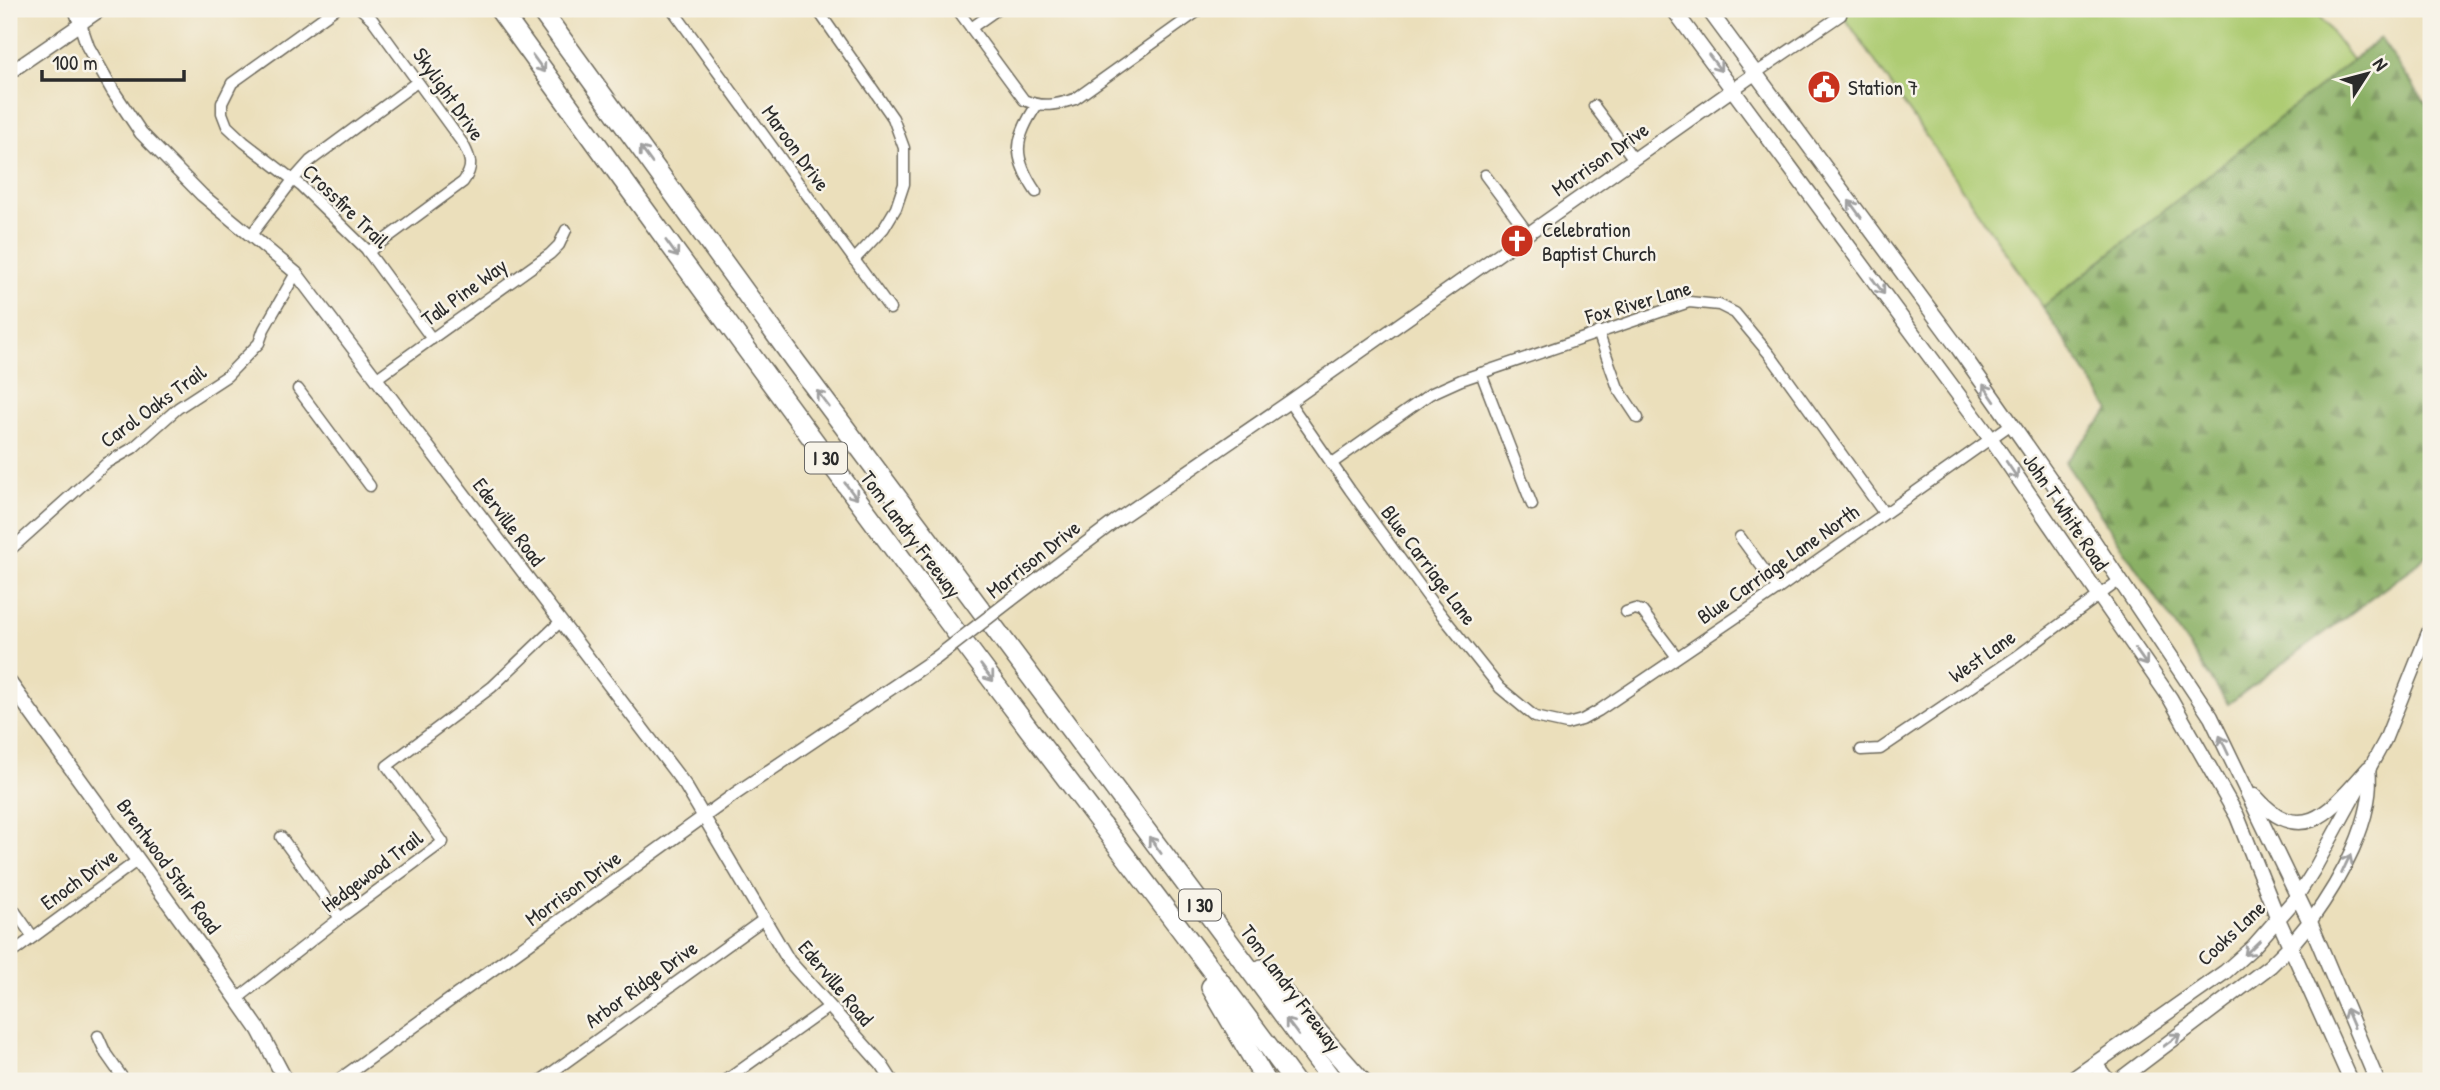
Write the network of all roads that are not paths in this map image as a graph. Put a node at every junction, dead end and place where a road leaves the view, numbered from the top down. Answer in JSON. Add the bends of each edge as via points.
{"nodes":[{"id":1,"x":75,"y":9,"type":"edge"},
{"id":2,"x":102,"y":9,"type":"edge"},
{"id":3,"x":335,"y":9,"type":"edge"},
{"id":4,"x":361,"y":9,"type":"edge"},
{"id":5,"x":499,"y":9,"type":"edge"},
{"id":6,"x":540,"y":9,"type":"edge"},
{"id":7,"x":672,"y":9,"type":"edge"},
{"id":8,"x":817,"y":9,"type":"edge"},
{"id":9,"x":957,"y":9,"type":"edge"},
{"id":10,"x":998,"y":9,"type":"edge"},
{"id":11,"x":1201,"y":9,"type":"edge"},
{"id":12,"x":1673,"y":9,"type":"edge"},
{"id":13,"x":1708,"y":9,"type":"edge"},
{"id":14,"x":1841,"y":15,"type":"dead end"},
{"id":15,"x":79,"y":24,"type":"junction"},
{"id":16,"x":971,"y":28,"type":"junction"},
{"id":17,"x":9,"y":73,"type":"edge"},
{"id":18,"x":1756,"y":73,"type":"junction"},
{"id":19,"x":417,"y":82,"type":"junction"},
{"id":20,"x":1733,"y":88,"type":"junction"},
{"id":21,"x":1037,"y":105,"type":"junction"},
{"id":22,"x":1594,"y":106,"type":"dead end"},
{"id":23,"x":1633,"y":159,"type":"junction"},
{"id":24,"x":1485,"y":175,"type":"dead end"},
{"id":25,"x":293,"y":180,"type":"junction"},
{"id":26,"x":1036,"y":192,"type":"dead end"},
{"id":27,"x":566,"y":230,"type":"dead end"},
{"id":28,"x":1528,"y":233,"type":"junction"},
{"id":29,"x":251,"y":235,"type":"junction"},
{"id":30,"x":368,"y":252,"type":"junction"},
{"id":31,"x":854,"y":260,"type":"junction"},
{"id":32,"x":296,"y":273,"type":"junction"},
{"id":33,"x":890,"y":309,"type":"dead end"},
{"id":34,"x":1598,"y":332,"type":"junction"},
{"id":35,"x":432,"y":339,"type":"junction"},
{"id":36,"x":1481,"y":373,"type":"junction"},
{"id":37,"x":377,"y":378,"type":"junction"},
{"id":38,"x":298,"y":389,"type":"dead end"},
{"id":39,"x":1289,"y":402,"type":"junction"},
{"id":40,"x":1638,"y":418,"type":"dead end"},
{"id":41,"x":2010,"y":425,"type":"junction"},
{"id":42,"x":1991,"y":439,"type":"junction"},
{"id":43,"x":1331,"y":464,"type":"junction"},
{"id":44,"x":370,"y":486,"type":"dead end"},
{"id":45,"x":1532,"y":505,"type":"dead end"},
{"id":46,"x":1884,"y":513,"type":"junction"},
{"id":47,"x":1740,"y":537,"type":"dead end"},
{"id":48,"x":9,"y":551,"type":"edge"},
{"id":49,"x":2120,"y":580,"type":"junction"},
{"id":50,"x":1778,"y":589,"type":"junction"},
{"id":51,"x":2098,"y":596,"type":"junction"},
{"id":52,"x":1626,"y":612,"type":"dead end"},
{"id":53,"x":560,"y":622,"type":"junction"},
{"id":54,"x":2431,"y":625,"type":"edge"},
{"id":55,"x":1677,"y":657,"type":"junction"},
{"id":56,"x":9,"y":682,"type":"edge"},
{"id":57,"x":1563,"y":723,"type":"joint"},
{"id":58,"x":1861,"y":750,"type":"dead end"},
{"id":59,"x":2369,"y":768,"type":"junction"},
{"id":60,"x":2241,"y":780,"type":"junction"},
{"id":61,"x":705,"y":817,"type":"junction"},
{"id":62,"x":281,"y":837,"type":"dead end"},
{"id":63,"x":138,"y":860,"type":"junction"},
{"id":64,"x":1182,"y":882,"type":"junction"},
{"id":65,"x":2297,"y":897,"type":"junction"},
{"id":66,"x":1161,"y":901,"type":"junction"},
{"id":67,"x":9,"y":904,"type":"edge"},
{"id":68,"x":340,"y":918,"type":"junction"},
{"id":69,"x":764,"y":919,"type":"junction"},
{"id":70,"x":2278,"y":919,"type":"junction"},
{"id":71,"x":2310,"y":922,"type":"junction"},
{"id":72,"x":33,"y":937,"type":"junction"},
{"id":73,"x":2291,"y":946,"type":"junction"},
{"id":74,"x":9,"y":955,"type":"edge"},
{"id":75,"x":237,"y":999,"type":"junction"},
{"id":76,"x":830,"y":1006,"type":"junction"},
{"id":77,"x":98,"y":1036,"type":"dead end"},
{"id":78,"x":2095,"y":1064,"type":"junction"},
{"id":79,"x":125,"y":1081,"type":"edge"},
{"id":80,"x":286,"y":1081,"type":"edge"},
{"id":81,"x":338,"y":1081,"type":"edge"},
{"id":82,"x":540,"y":1081,"type":"edge"},
{"id":83,"x":725,"y":1081,"type":"edge"},
{"id":84,"x":892,"y":1081,"type":"edge"},
{"id":85,"x":1266,"y":1081,"type":"edge"},
{"id":86,"x":1294,"y":1081,"type":"edge"},
{"id":87,"x":1333,"y":1081,"type":"edge"},
{"id":88,"x":1361,"y":1081,"type":"edge"},
{"id":89,"x":2070,"y":1081,"type":"edge"},
{"id":90,"x":2108,"y":1081,"type":"edge"},
{"id":91,"x":2118,"y":1081,"type":"edge"},
{"id":92,"x":2351,"y":1081,"type":"edge"},
{"id":93,"x":2377,"y":1081,"type":"edge"}],
"edges":[{"from":1,"to":15,"type":"street","name":"Ederville Road"},
{"from":2,"to":15,"type":"street"},
{"from":3,"to":25,"type":"street","name":"Crossfire Trail","via":[[232,83],[226,92],[222,113],[227,126]]},
{"from":4,"to":19,"type":"street","name":"Skylight Drive"},
{"from":5,"to":66,"type":"highway","name":"Tom Landry Freeway","number":"I 30","one_way":true,"via":[[976,660]]},
{"from":64,"to":6,"type":"highway","name":"Tom Landry Freeway","number":"I 30","one_way":true},
{"from":7,"to":31,"type":"street","name":"Maroon Drive"},
{"from":8,"to":31,"type":"street","via":[[893,118],[904,148],[904,184],[896,208]]},
{"from":9,"to":16,"type":"street"},
{"from":10,"to":16,"type":"street"},
{"from":11,"to":21,"type":"street","via":[[1075,99]]},
{"from":12,"to":20,"type":"main road","name":"John T White Road","one_way":true},
{"from":13,"to":18,"type":"main road","name":"John T White Road"},
{"from":14,"to":18,"type":"street"},
{"from":15,"to":17,"type":"street"},
{"from":15,"to":29,"type":"street","name":"Ederville Road","via":[[113,91],[141,133],[202,195]]},
{"from":16,"to":21,"type":"street","via":[[1024,100]]},
{"from":18,"to":20,"type":"street","name":"Morrison Drive"},
{"from":41,"to":18,"type":"main road","name":"John T White Road","one_way":true},
{"from":19,"to":25,"type":"street","via":[[327,147]]},
{"from":19,"to":30,"type":"street","name":"Skylight Drive","via":[[463,144],[471,158],[470,173]]},
{"from":20,"to":23,"type":"street","name":"Morrison Drive"},
{"from":20,"to":42,"type":"main road","name":"John T White Road","one_way":true},
{"from":21,"to":26,"type":"street","via":[[1023,125],[1018,149],[1023,172]]},
{"from":22,"to":23,"type":"street"},
{"from":23,"to":28,"type":"street","name":"Morrison Drive"},
{"from":24,"to":28,"type":"street"},
{"from":25,"to":29,"type":"street"},
{"from":25,"to":30,"type":"street","name":"Crossfire Trail"},
{"from":27,"to":35,"type":"street","name":"Tall Pine Way","via":[[550,254]]},
{"from":28,"to":39,"type":"street","name":"Morrison Drive"},
{"from":29,"to":32,"type":"street","name":"Ederville Road"},
{"from":30,"to":35,"type":"street","name":"Crossfire Trail"},
{"from":31,"to":33,"type":"street","name":"Maroon Drive"},
{"from":32,"to":37,"type":"street","name":"Ederville Road"},
{"from":32,"to":48,"type":"street","name":"Carol Oaks Trail","via":[[259,344],[227,376],[107,463]]},
{"from":34,"to":36,"type":"street","name":"Fox River Lane"},
{"from":34,"to":40,"type":"street","via":[[1618,388]]},
{"from":34,"to":46,"type":"street","name":"Fox River Lane","via":[[1689,302],[1719,305],[1735,313]]},
{"from":35,"to":37,"type":"street","name":"Tall Pine Way"},
{"from":36,"to":43,"type":"street","name":"Fox River Lane","via":[[1430,394]]},
{"from":36,"to":45,"type":"street"},
{"from":37,"to":53,"type":"street","name":"Ederville Road"},
{"from":38,"to":44,"type":"street"},
{"from":39,"to":43,"type":"street","name":"Blue Carriage Lane"},
{"from":39,"to":61,"type":"street","name":"Morrison Drive","bridge":true,"via":[[1114,522],[936,658]]},
{"from":41,"to":42,"type":"street","name":"Blue Carriage Lane North"},
{"from":41,"to":49,"type":"main road","name":"John T White Road"},
{"from":42,"to":46,"type":"street","name":"Blue Carriage Lane North"},
{"from":42,"to":51,"type":"main road","name":"John T White Road","one_way":true},
{"from":43,"to":57,"type":"street","name":"Blue Carriage Lane","via":[[1500,688],[1535,717]]},
{"from":46,"to":50,"type":"street","name":"Blue Carriage Lane North"},
{"from":47,"to":50,"type":"street"},
{"from":49,"to":51,"type":"street","name":"West Lane"},
{"from":60,"to":49,"type":"main road","name":"John T White Road","one_way":true,"via":[[2211,717]]},
{"from":50,"to":55,"type":"street","name":"Blue Carriage Lane North"},
{"from":51,"to":58,"type":"street","name":"West Lane","via":[[1880,749]]},
{"from":51,"to":70,"type":"main road","name":"John T White Road","one_way":true,"via":[[2186,724],[2237,816]]},
{"from":52,"to":55,"type":"street","via":[[1642,611]]},
{"from":53,"to":61,"type":"street","name":"Ederville Road"},
{"from":53,"to":68,"type":"street","name":"Hedgewood Trail","via":[[492,687],[387,766],[443,842]]},
{"from":54,"to":59,"type":"street","name":"Cooks Lane","via":[[2385,740]]},
{"from":55,"to":57,"type":"street","name":"Blue Carriage Lane North","via":[[1598,711]]},
{"from":56,"to":63,"type":"main road","name":"Brentwood Stair Road"},
{"from":59,"to":60,"type":"main road","via":[[2336,805],[2303,824],[2272,813]]},
{"from":59,"to":65,"type":"street","name":"Cooks Lane"},
{"from":71,"to":59,"type":"street","name":"Cooks Lane","one_way":true,"via":[[2350,856],[2368,802]]},
{"from":60,"to":65,"type":"main road","name":"John T White Road"},
{"from":61,"to":69,"type":"street","name":"Ederville Road"},
{"from":61,"to":81,"type":"street","name":"Morrison Drive"},
{"from":62,"to":68,"type":"street"},
{"from":63,"to":72,"type":"street","name":"Enoch Drive"},
{"from":63,"to":75,"type":"main road","name":"Brentwood Stair Road"},
{"from":87,"to":64,"type":"highway","name":"Tom Landry Freeway","number":"I 30","one_way":true},
{"from":64,"to":88,"type":"highway"},
{"from":65,"to":70,"type":"main road","name":"Cooks Lane"},
{"from":65,"to":71,"type":"main road","name":"John T White Road"},
{"from":66,"to":85,"type":"highway"},
{"from":66,"to":86,"type":"highway","name":"Tom Landry Freeway","number":"I 30"},
{"from":67,"to":72,"type":"street"},
{"from":68,"to":75,"type":"street","name":"Hedgewood Trail"},
{"from":69,"to":76,"type":"street","name":"Ederville Road","via":[[789,961]]},
{"from":69,"to":82,"type":"street","name":"Arbor Ridge Drive"},
{"from":70,"to":73,"type":"main road","name":"John T White Road"},
{"from":70,"to":78,"type":"main road","name":"Cooks Lane","one_way":true,"via":[[2225,972]]},
{"from":71,"to":73,"type":"main road","name":"Cooks Lane"},
{"from":93,"to":71,"type":"main road","name":"John T White Road","one_way":true},
{"from":72,"to":74,"type":"street","name":"Enoch Drive"},
{"from":91,"to":73,"type":"main road","name":"Cooks Lane","one_way":true},
{"from":73,"to":92,"type":"main road","name":"John T White Road"},
{"from":75,"to":80,"type":"main road","name":"Brentwood Stair Road"},
{"from":76,"to":83,"type":"street"},
{"from":76,"to":84,"type":"street","name":"Ederville Road"},
{"from":77,"to":79,"type":"street"},
{"from":78,"to":89,"type":"main road","name":"Cooks Lane"},
{"from":78,"to":90,"type":"main road"}]}
